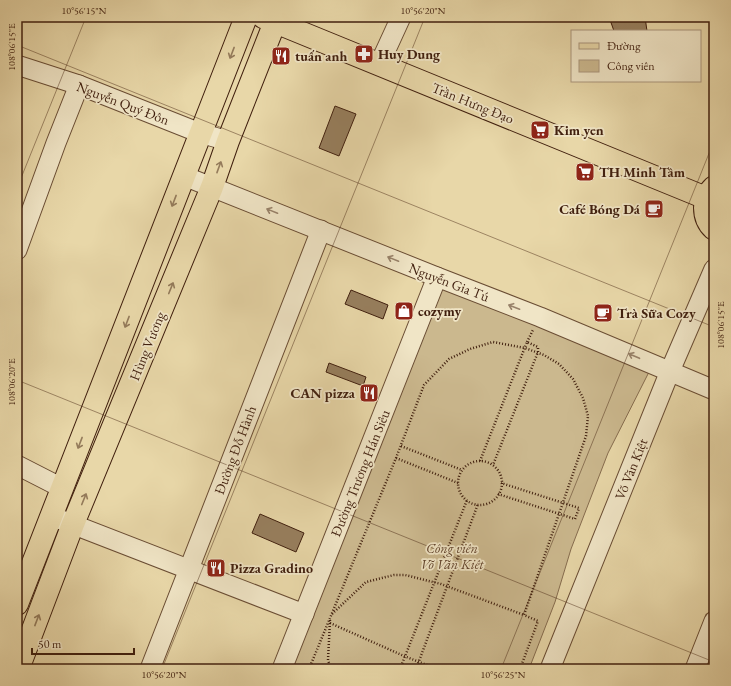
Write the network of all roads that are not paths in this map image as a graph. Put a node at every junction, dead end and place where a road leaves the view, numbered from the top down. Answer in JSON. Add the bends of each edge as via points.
{"nodes":[{"id":1,"x":246,"y":17,"type":"edge"},
{"id":2,"x":401,"y":17,"type":"edge"},
{"id":3,"x":269,"y":19,"type":"edge"},
{"id":4,"x":17,"y":65,"type":"edge"},
{"id":5,"x":380,"y":65,"type":"junction"},
{"id":6,"x":79,"y":85,"type":"junction"},
{"id":7,"x":200,"y":133,"type":"junction"},
{"id":8,"x":228,"y":141,"type":"junction"},
{"id":9,"x":184,"y":176,"type":"junction"},
{"id":10,"x":212,"y":187,"type":"junction"},
{"id":11,"x":710,"y":193,"type":"edge"},
{"id":12,"x":714,"y":228,"type":"edge"},
{"id":13,"x":321,"y":230,"type":"junction"},
{"id":14,"x":17,"y":250,"type":"edge"},
{"id":15,"x":714,"y":269,"type":"edge"},
{"id":16,"x":437,"y":277,"type":"junction"},
{"id":17,"x":670,"y":371,"type":"junction"},
{"id":18,"x":714,"y":390,"type":"edge"},
{"id":19,"x":17,"y":464,"type":"edge"},
{"id":20,"x":62,"y":488,"type":"junction"},
{"id":21,"x":51,"y":516,"type":"junction"},
{"id":22,"x":74,"y":524,"type":"junction"},
{"id":23,"x":189,"y":569,"type":"junction"},
{"id":24,"x":17,"y":604,"type":"edge"},
{"id":25,"x":304,"y":614,"type":"junction"},
{"id":26,"x":714,"y":621,"type":"edge"},
{"id":27,"x":18,"y":669,"type":"edge"},
{"id":28,"x":150,"y":669,"type":"edge"},
{"id":29,"x":282,"y":669,"type":"edge"},
{"id":30,"x":550,"y":669,"type":"edge"},
{"id":31,"x":695,"y":669,"type":"edge"}],
"edges":[{"from":1,"to":7,"type":"main road","name":"Hùng Vương","one_way":true},
{"from":2,"to":5,"type":"street"},
{"from":3,"to":5,"type":"main road","name":"Trần Hưng Đạo"},
{"from":3,"to":8,"type":"main road","name":"Hùng Vương"},
{"from":4,"to":6,"type":"street","name":"Nguyễn Quý Đôn"},
{"from":5,"to":11,"type":"main road","name":"Trần Hưng Đạo"},
{"from":6,"to":7,"type":"street","name":"Nguyễn Quý Đôn"},
{"from":6,"to":14,"type":"street"},
{"from":7,"to":8,"type":"street","name":"Nguyễn Quý Đôn"},
{"from":7,"to":9,"type":"main road","name":"Hùng Vương"},
{"from":10,"to":8,"type":"main road","name":"Hùng Vương","one_way":true},
{"from":9,"to":10,"type":"street","name":"Nguyễn Gia Tú"},
{"from":9,"to":20,"type":"main road","name":"Hùng Vương","one_way":true},
{"from":13,"to":10,"type":"street","name":"Nguyễn Gia Tú","one_way":true},
{"from":22,"to":10,"type":"main road","name":"Hùng Vương","one_way":true},
{"from":11,"to":12,"type":"main road","via":[[705,208],[707,218]]},
{"from":16,"to":13,"type":"street","name":"Nguyễn Gia Tú","one_way":true},
{"from":13,"to":23,"type":"street","name":"Đường Đỗ Hành"},
{"from":15,"to":17,"type":"street","name":"Võ Văn Kiệt"},
{"from":17,"to":16,"type":"street","name":"Nguyễn Gia Tú","one_way":true},
{"from":16,"to":25,"type":"street","name":"Đường Trương Hán Siêu"},
{"from":17,"to":18,"type":"street","name":"Nguyễn Gia Tú"},
{"from":17,"to":30,"type":"street","name":"Võ Văn Kiệt"},
{"from":19,"to":20,"type":"street"},
{"from":20,"to":21,"type":"main road","name":"Hùng Vương"},
{"from":21,"to":22,"type":"street"},
{"from":21,"to":24,"type":"main road","name":"Hùng Vương"},
{"from":22,"to":23,"type":"street"},
{"from":27,"to":22,"type":"main road","name":"Hùng Vương","one_way":true},
{"from":23,"to":25,"type":"street"},
{"from":23,"to":28,"type":"street","name":"Đường Đỗ Hành"},
{"from":25,"to":29,"type":"street","name":"Đường Trương Hán Siêu"},
{"from":26,"to":31,"type":"street"}]}
